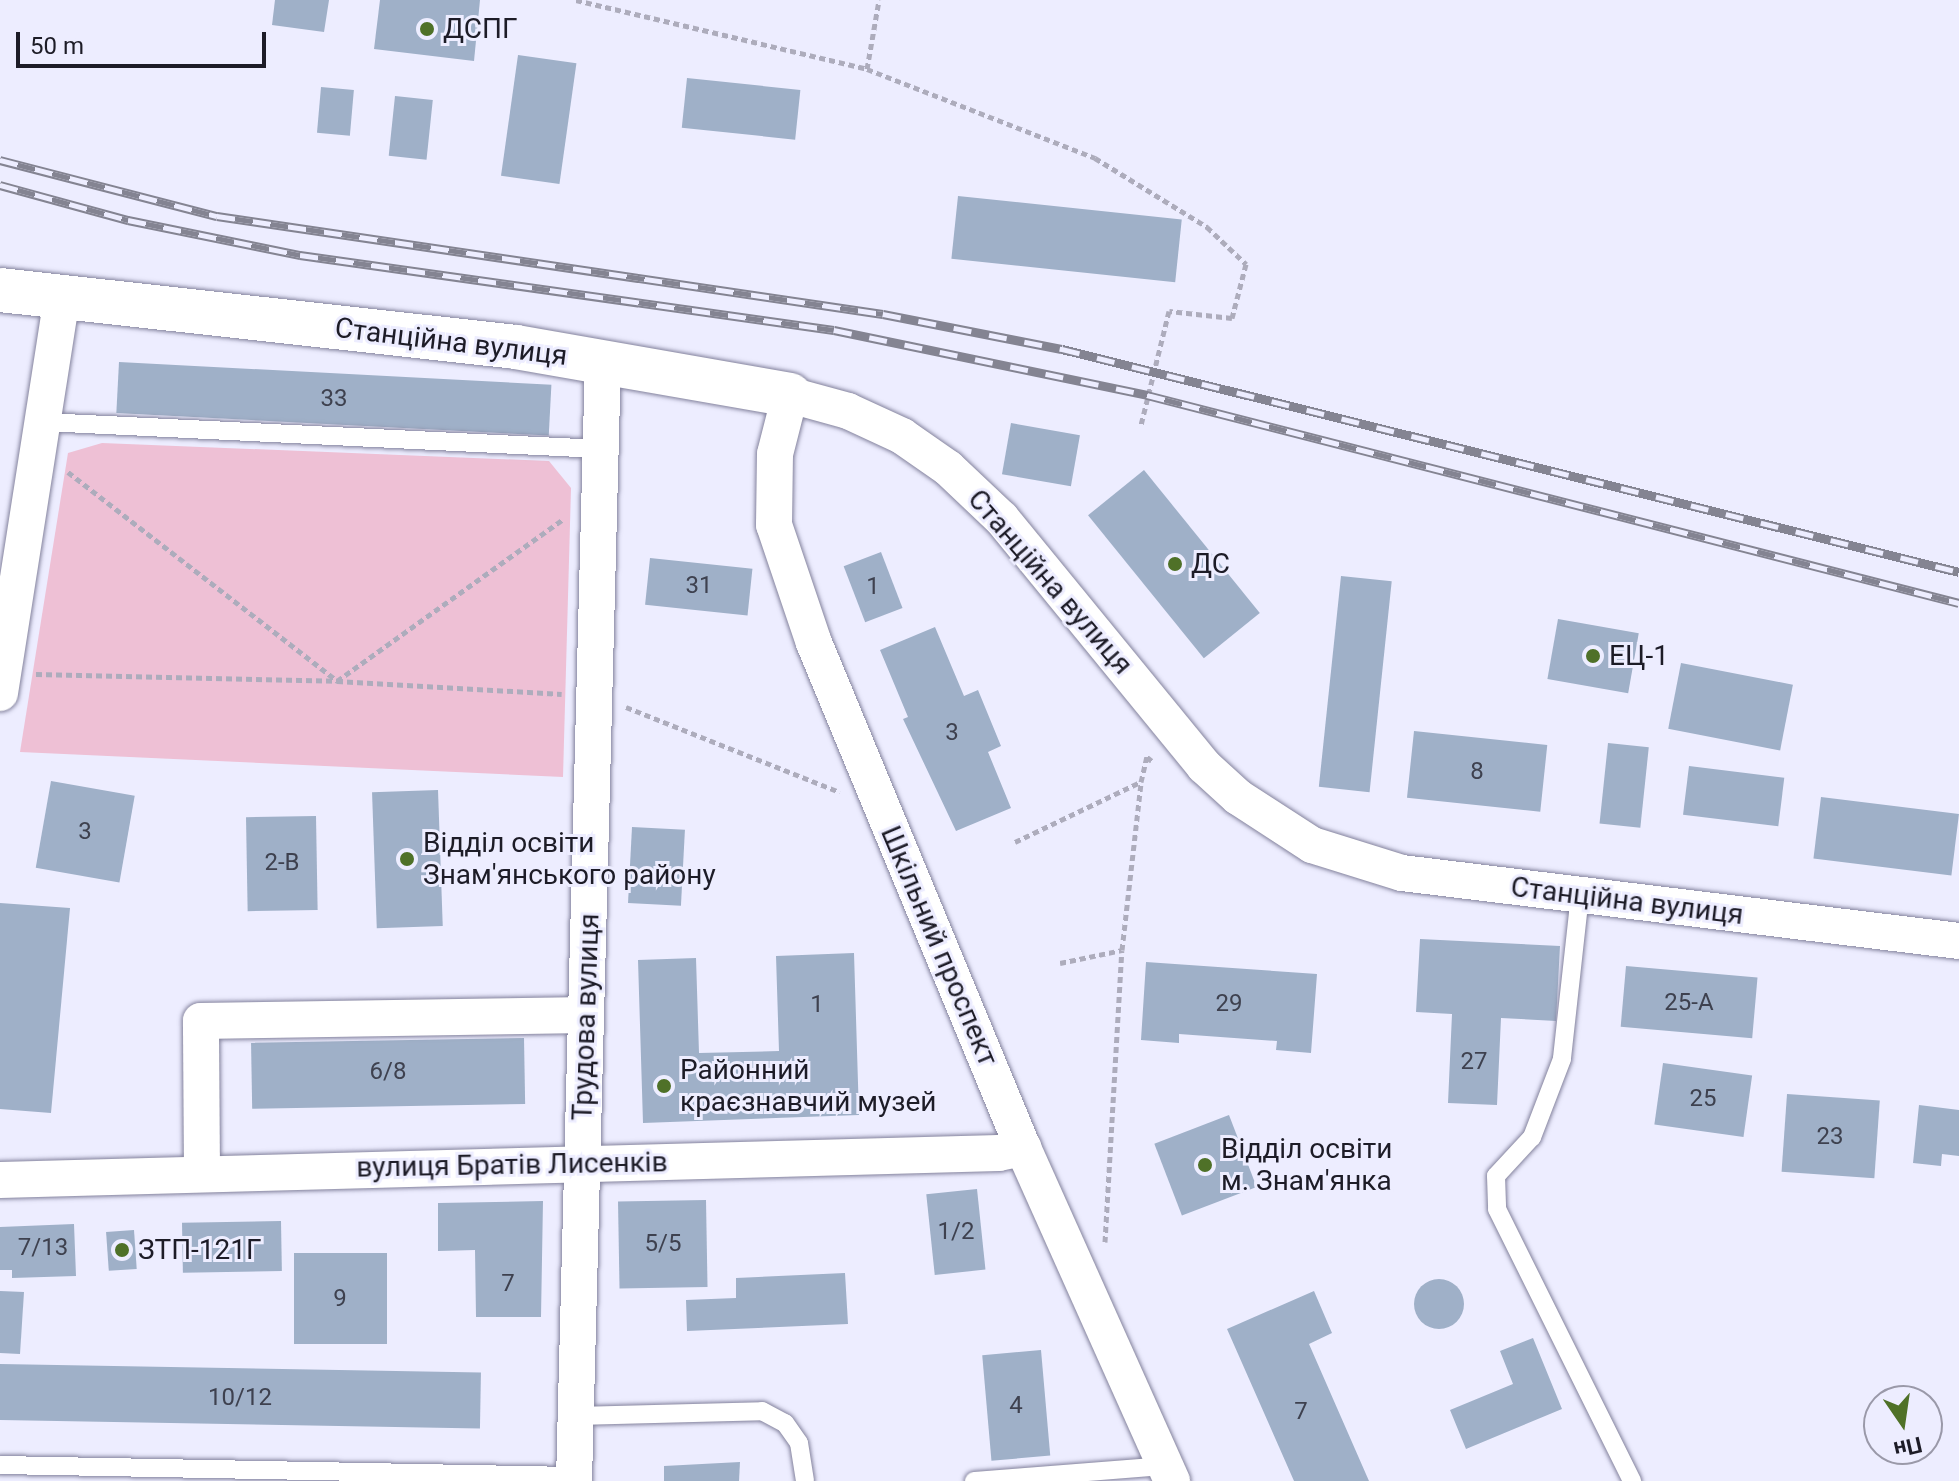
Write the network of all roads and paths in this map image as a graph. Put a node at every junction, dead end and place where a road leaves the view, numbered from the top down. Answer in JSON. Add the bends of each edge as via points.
{"nodes":[{"id":1,"x":576,"y":0,"type":"edge"},
{"id":2,"x":879,"y":0,"type":"edge"},
{"id":3,"x":867,"y":69,"type":"junction"},
{"id":4,"x":0,"y":290,"type":"edge"},
{"id":5,"x":62,"y":297,"type":"junction"},
{"id":6,"x":603,"y":361,"type":"junction"},
{"id":7,"x":790,"y":395,"type":"junction"},
{"id":8,"x":1141,"y":425,"type":"dead end"},
{"id":9,"x":42,"y":436,"type":"junction"},
{"id":10,"x":601,"y":449,"type":"junction"},
{"id":11,"x":600,"y":493,"type":"junction"},
{"id":12,"x":1,"y":680,"type":"edge"},
{"id":13,"x":337,"y":681,"type":"junction"},
{"id":14,"x":594,"y":695,"type":"junction"},
{"id":15,"x":1160,"y":767,"type":"dead end"},
{"id":16,"x":1141,"y":782,"type":"junction"},
{"id":17,"x":852,"y":797,"type":"dead end"},
{"id":18,"x":1015,"y":842,"type":"dead end"},
{"id":19,"x":1580,"y":895,"type":"junction"},
{"id":20,"x":1959,"y":941,"type":"edge"},
{"id":21,"x":1122,"y":950,"type":"junction"},
{"id":22,"x":1060,"y":963,"type":"dead end"},
{"id":23,"x":586,"y":1015,"type":"junction"},
{"id":24,"x":1023,"y":1148,"type":"junction"},
{"id":25,"x":582,"y":1164,"type":"junction"},
{"id":26,"x":202,"y":1174,"type":"junction"},
{"id":27,"x":0,"y":1180,"type":"edge"},
{"id":28,"x":1104,"y":1248,"type":"dead end"},
{"id":29,"x":576,"y":1416,"type":"junction"},
{"id":30,"x":0,"y":1465,"type":"edge"},
{"id":31,"x":1169,"y":1474,"type":"edge"},
{"id":32,"x":574,"y":1478,"type":"edge"},
{"id":33,"x":805,"y":1481,"type":"edge"},
{"id":34,"x":974,"y":1481,"type":"edge"},
{"id":35,"x":1632,"y":1481,"type":"edge"}],
"edges":[{"from":1,"to":3,"type":"path"},
{"from":2,"to":3,"type":"path"},
{"from":3,"to":8,"type":"path","via":[[1095,158],[1207,227],[1246,264],[1232,318],[1169,311]]},
{"from":4,"to":5,"type":"street","name":"Станційна вулиця"},
{"from":5,"to":6,"type":"street","name":"Станційна вулиця"},
{"from":5,"to":9,"type":"street"},
{"from":6,"to":7,"type":"street","name":"Станційна вулиця"},
{"from":6,"to":10,"type":"street","name":"Трудова вулиця"},
{"from":7,"to":19,"type":"street","name":"Станційна вулиця","via":[[848,411],[902,436],[948,468],[1002,519],[1204,766],[1275,823],[1312,845],[1402,873]]},
{"from":7,"to":24,"type":"street","name":"Шкільний проспект","via":[[775,454],[774,525],[814,643]]},
{"from":9,"to":10,"type":"lane"},
{"from":9,"to":12,"type":"street"},
{"from":9,"to":13,"type":"path"},
{"from":10,"to":11,"type":"street","name":"Трудова вулиця"},
{"from":11,"to":13,"type":"path"},
{"from":11,"to":14,"type":"street","name":"Трудова вулиця"},
{"from":12,"to":13,"type":"path"},
{"from":13,"to":14,"type":"path"},
{"from":14,"to":17,"type":"path"},
{"from":14,"to":23,"type":"street","name":"Трудова вулиця"},
{"from":15,"to":16,"type":"path","via":[[1147,757]]},
{"from":16,"to":18,"type":"path"},
{"from":16,"to":21,"type":"path"},
{"from":19,"to":20,"type":"street","name":"Станційна вулиця"},
{"from":19,"to":35,"type":"lane","via":[[1562,1059],[1532,1137],[1496,1176],[1497,1209]]},
{"from":21,"to":22,"type":"path"},
{"from":21,"to":28,"type":"path"},
{"from":23,"to":25,"type":"street","name":"Трудова вулиця"},
{"from":23,"to":26,"type":"street","via":[[201,1021]]},
{"from":24,"to":25,"type":"street","name":"вулиця Братів Лисенків","via":[[999,1153]]},
{"from":24,"to":31,"type":"street","name":"Шкільний проспект"},
{"from":25,"to":26,"type":"street","name":"вулиця Братів Лисенків"},
{"from":25,"to":29,"type":"street","name":"Трудова вулиця"},
{"from":26,"to":27,"type":"street","name":"вулиця Братів Лисенків"},
{"from":29,"to":32,"type":"street","name":"Трудова вулиця"},
{"from":29,"to":33,"type":"lane","via":[[762,1411],[785,1423],[799,1443]]},
{"from":30,"to":32,"type":"lane"},
{"from":31,"to":34,"type":"lane"}]}
